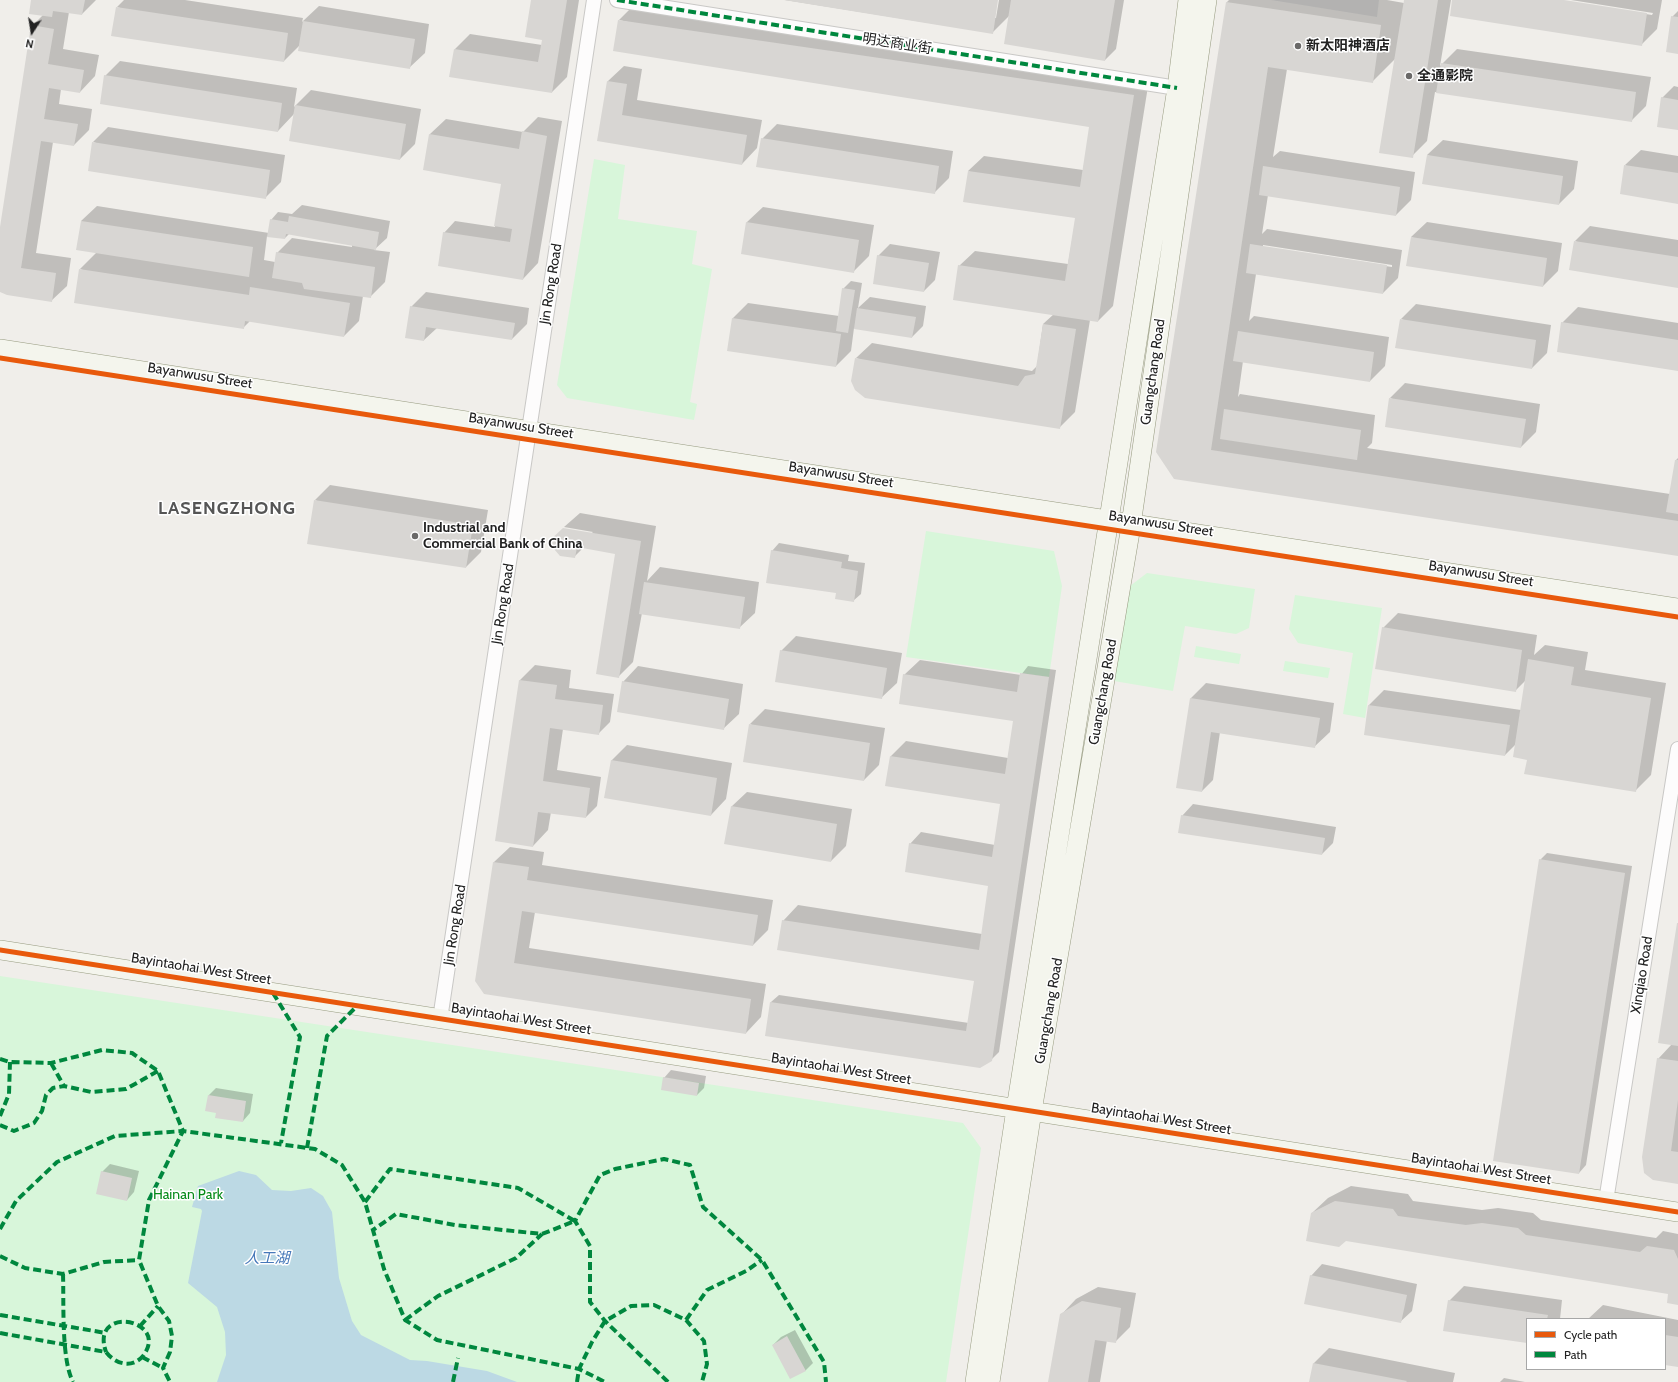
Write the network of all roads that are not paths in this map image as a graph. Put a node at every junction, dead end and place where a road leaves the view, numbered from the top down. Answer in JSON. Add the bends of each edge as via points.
{"nodes":[{"id":1,"x":594,"y":0,"type":"edge"},
{"id":2,"x":617,"y":0,"type":"edge"},
{"id":3,"x":1188,"y":0,"type":"edge"},
{"id":4,"x":1207,"y":0,"type":"edge"},
{"id":5,"x":1177,"y":88,"type":"junction"},
{"id":6,"x":0,"y":349,"type":"edge"},
{"id":7,"x":0,"y":358,"type":"edge"},
{"id":8,"x":529,"y":435,"type":"junction"},
{"id":9,"x":1110,"y":524,"type":"junction"},
{"id":10,"x":1131,"y":528,"type":"junction"},
{"id":11,"x":1678,"y":608,"type":"edge"},
{"id":12,"x":1678,"y":617,"type":"edge"},
{"id":13,"x":1678,"y":749,"type":"edge"},
{"id":14,"x":0,"y":950,"type":"edge"},
{"id":15,"x":440,"y":1019,"type":"junction"},
{"id":16,"x":1024,"y":1110,"type":"junction"},
{"id":17,"x":1606,"y":1201,"type":"junction"},
{"id":18,"x":1678,"y":1212,"type":"edge"},
{"id":19,"x":975,"y":1382,"type":"edge"},
{"id":20,"x":990,"y":1382,"type":"edge"}],
"edges":[{"from":1,"to":8,"type":"street","name":"Jin Rong Road"},
{"from":2,"to":5,"type":"street","name":"明达商业街"},
{"from":3,"to":5,"type":"street","name":"Guangchang Road"},
{"from":4,"to":10,"type":"street","name":"Guangchang Road"},
{"from":5,"to":9,"type":"street","name":"Guangchang Road"},
{"from":6,"to":8,"type":"street","name":"Bayanwusu Street"},
{"from":7,"to":8,"type":"street","name":"Bayanwusu Street"},
{"from":8,"to":9,"type":"street","name":"Bayanwusu Street"},
{"from":8,"to":15,"type":"street","name":"Jin Rong Road"},
{"from":9,"to":10,"type":"street","name":"Bayanwusu Street"},
{"from":9,"to":16,"type":"street","name":"Guangchang Road"},
{"from":10,"to":11,"type":"street","name":"Bayanwusu Street"},
{"from":10,"to":12,"type":"street","name":"Bayanwusu Street"},
{"from":10,"to":16,"type":"street","name":"Guangchang Road"},
{"from":13,"to":17,"type":"street","name":"Xinqiao Road"},
{"from":14,"to":15,"type":"street","name":"Bayintaohai West Street"},
{"from":15,"to":16,"type":"street","name":"Bayintaohai West Street"},
{"from":16,"to":17,"type":"street","name":"Bayintaohai West Street"},
{"from":16,"to":19,"type":"street","name":"Guangchang Road"},
{"from":16,"to":20,"type":"street","name":"Guangchang Road"},
{"from":17,"to":18,"type":"street","name":"Bayintaohai West Street"}]}
